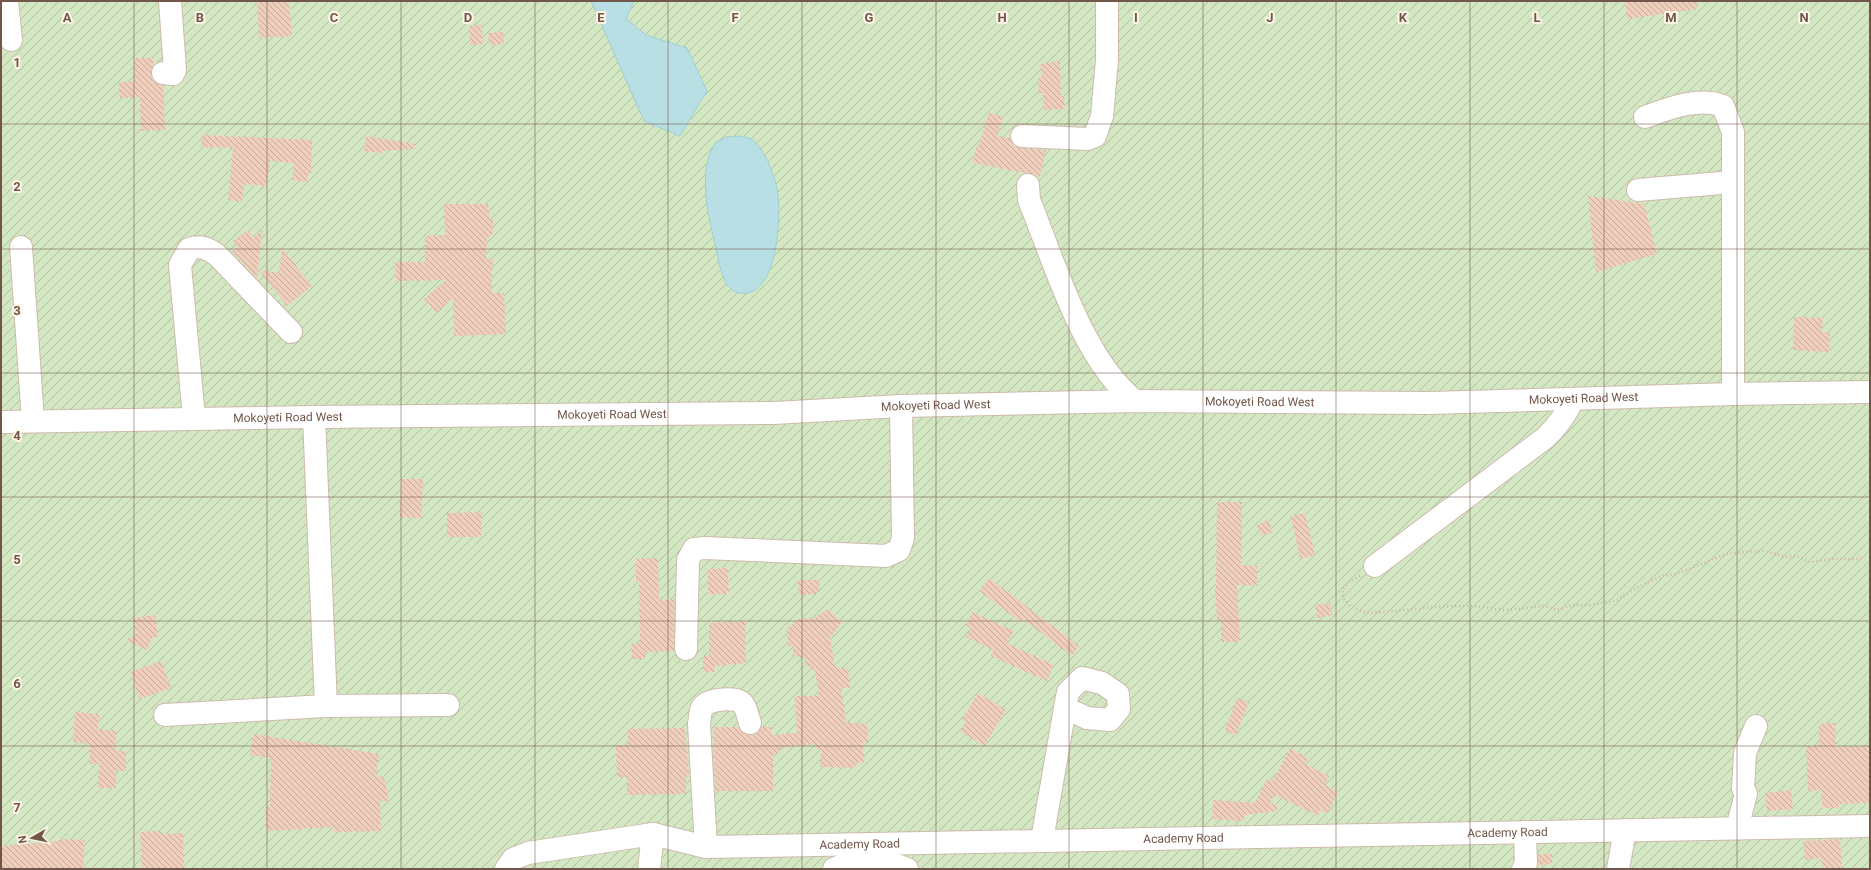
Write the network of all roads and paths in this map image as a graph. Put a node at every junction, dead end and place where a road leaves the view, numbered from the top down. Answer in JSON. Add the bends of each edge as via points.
{"nodes":[{"id":1,"x":7,"y":1,"type":"edge"},
{"id":2,"x":170,"y":1,"type":"edge"},
{"id":3,"x":1107,"y":1,"type":"edge"},
{"id":4,"x":11,"y":40,"type":"dead end"},
{"id":5,"x":163,"y":73,"type":"dead end"},
{"id":6,"x":1645,"y":117,"type":"dead end"},
{"id":7,"x":1022,"y":136,"type":"dead end"},
{"id":8,"x":1734,"y":182,"type":"junction"},
{"id":9,"x":1028,"y":185,"type":"dead end"},
{"id":10,"x":1638,"y":190,"type":"dead end"},
{"id":11,"x":21,"y":247,"type":"dead end"},
{"id":12,"x":291,"y":332,"type":"dead end"},
{"id":13,"x":1870,"y":392,"type":"edge"},
{"id":14,"x":1733,"y":394,"type":"junction"},
{"id":15,"x":1573,"y":399,"type":"junction"},
{"id":16,"x":1135,"y":400,"type":"junction"},
{"id":17,"x":901,"y":406,"type":"junction"},
{"id":18,"x":314,"y":416,"type":"junction"},
{"id":19,"x":194,"y":418,"type":"junction"},
{"id":20,"x":33,"y":421,"type":"junction"},
{"id":21,"x":1,"y":422,"type":"edge"},
{"id":22,"x":1861,"y":559,"type":"dead end"},
{"id":23,"x":1375,"y":566,"type":"joint"},
{"id":24,"x":686,"y":649,"type":"dead end"},
{"id":25,"x":448,"y":705,"type":"dead end"},
{"id":26,"x":326,"y":706,"type":"junction"},
{"id":27,"x":1065,"y":708,"type":"dead end"},
{"id":28,"x":165,"y":715,"type":"dead end"},
{"id":29,"x":750,"y":722,"type":"dead end"},
{"id":30,"x":1756,"y":726,"type":"dead end"},
{"id":31,"x":1870,"y":826,"type":"edge"},
{"id":32,"x":1737,"y":828,"type":"junction"},
{"id":33,"x":1625,"y":830,"type":"junction"},
{"id":34,"x":1525,"y":832,"type":"junction"},
{"id":35,"x":653,"y":834,"type":"junction"},
{"id":36,"x":1042,"y":840,"type":"junction"},
{"id":37,"x":706,"y":847,"type":"junction"},
{"id":38,"x":506,"y":869,"type":"edge"},
{"id":39,"x":649,"y":869,"type":"edge"},
{"id":40,"x":834,"y":869,"type":"edge"},
{"id":41,"x":907,"y":869,"type":"edge"},
{"id":42,"x":1523,"y":869,"type":"edge"},
{"id":43,"x":1618,"y":869,"type":"edge"}],
"edges":[{"from":1,"to":4,"type":"street"},
{"from":2,"to":5,"type":"street","via":[[175,70],[173,74]]},
{"from":3,"to":7,"type":"street","via":[[1108,60],[1102,116],[1095,136]]},
{"from":6,"to":8,"type":"street","via":[[1690,104],[1710,103],[1723,106],[1733,132]]},
{"from":8,"to":10,"type":"street"},
{"from":8,"to":14,"type":"street"},
{"from":9,"to":16,"type":"street","via":[[1029,200],[1079,323],[1100,360],[1123,391]]},
{"from":11,"to":20,"type":"street"},
{"from":12,"to":19,"type":"street","via":[[216,255],[205,247],[195,246],[189,249],[180,265]]},
{"from":13,"to":14,"type":"street","name":"Mokoyeti Road West"},
{"from":14,"to":15,"type":"street","name":"Mokoyeti Road West"},
{"from":15,"to":16,"type":"street","name":"Mokoyeti Road West","via":[[1430,403]]},
{"from":15,"to":23,"type":"street","via":[[1565,417],[1545,438]]},
{"from":16,"to":17,"type":"street","name":"Mokoyeti Road West"},
{"from":17,"to":18,"type":"street","name":"Mokoyeti Road West","via":[[774,413]]},
{"from":17,"to":24,"type":"street","via":[[903,538],[899,550],[886,556],[879,556],[705,548],[694,550],[688,560]]},
{"from":18,"to":19,"type":"street","name":"Mokoyeti Road West"},
{"from":18,"to":26,"type":"street"},
{"from":19,"to":20,"type":"street","name":"Mokoyeti Road West"},
{"from":20,"to":21,"type":"street","name":"Mokoyeti Road West"},
{"from":22,"to":23,"type":"path","via":[[1811,562],[1796,556],[1771,552],[1729,553],[1676,574],[1662,576],[1617,600],[1591,605],[1573,605],[1557,610],[1545,606],[1503,610],[1446,606],[1380,613],[1364,612],[1351,606],[1344,598],[1343,589],[1349,582]]},
{"from":25,"to":26,"type":"street"},
{"from":26,"to":28,"type":"street"},
{"from":27,"to":36,"type":"street"},
{"from":29,"to":37,"type":"street","via":[[743,705],[734,700],[710,702],[702,708],[699,724]]},
{"from":30,"to":32,"type":"street","via":[[1745,752],[1743,788],[1746,794]]},
{"from":31,"to":32,"type":"street","name":"Academy Road"},
{"from":32,"to":33,"type":"street","name":"Academy Road"},
{"from":33,"to":34,"type":"street","name":"Academy Road"},
{"from":33,"to":43,"type":"street"},
{"from":34,"to":36,"type":"street","name":"Academy Road"},
{"from":34,"to":42,"type":"street","via":[[1526,862]]},
{"from":35,"to":37,"type":"street","name":"Academy Road"},
{"from":35,"to":38,"type":"street","name":"Academy Road","via":[[528,853],[513,859]]},
{"from":35,"to":39,"type":"street"},
{"from":36,"to":37,"type":"street","name":"Academy Road"},
{"from":40,"to":41,"type":"street","via":[[848,862],[871,861]]}]}
